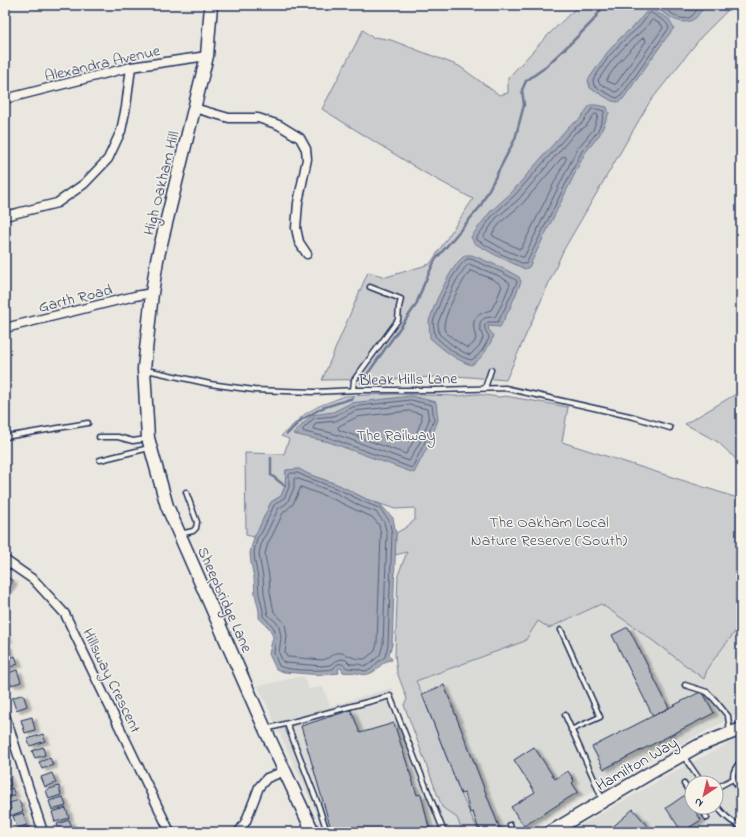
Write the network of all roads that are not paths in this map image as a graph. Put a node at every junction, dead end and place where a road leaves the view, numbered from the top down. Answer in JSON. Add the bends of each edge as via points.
{"nodes":[{"id":1,"x":211,"y":5,"type":"edge"},
{"id":2,"x":207,"y":56,"type":"junction"},
{"id":3,"x":131,"y":67,"type":"junction"},
{"id":4,"x":5,"y":99,"type":"edge"},
{"id":5,"x":194,"y":108,"type":"junction"},
{"id":6,"x":5,"y":216,"type":"edge"},
{"id":7,"x":307,"y":254,"type":"dead end"},
{"id":8,"x":370,"y":287,"type":"dead end"},
{"id":9,"x":152,"y":294,"type":"junction"},
{"id":10,"x":5,"y":328,"type":"edge"},
{"id":11,"x":144,"y":370,"type":"junction"},
{"id":12,"x":490,"y":370,"type":"dead end"},
{"id":13,"x":485,"y":388,"type":"junction"},
{"id":14,"x":353,"y":390,"type":"junction"},
{"id":15,"x":88,"y":423,"type":"dead end"},
{"id":16,"x":670,"y":428,"type":"dead end"},
{"id":17,"x":5,"y":437,"type":"edge"},
{"id":18,"x":99,"y":437,"type":"dead end"},
{"id":19,"x":150,"y":443,"type":"junction"},
{"id":20,"x":100,"y":460,"type":"dead end"},
{"id":21,"x":186,"y":492,"type":"dead end"},
{"id":22,"x":180,"y":535,"type":"junction"},
{"id":23,"x":5,"y":560,"type":"edge"},
{"id":24,"x":561,"y":630,"type":"dead end"},
{"id":25,"x":685,"y":685,"type":"dead end"},
{"id":26,"x":5,"y":715,"type":"edge"},
{"id":27,"x":565,"y":715,"type":"dead end"},
{"id":28,"x":287,"y":724,"type":"junction"},
{"id":29,"x":266,"y":729,"type":"junction"},
{"id":30,"x":572,"y":730,"type":"junction"},
{"id":31,"x":736,"y":731,"type":"edge"},
{"id":32,"x":682,"y":755,"type":"junction"},
{"id":33,"x":741,"y":761,"type":"edge"},
{"id":34,"x":285,"y":771,"type":"junction"},
{"id":35,"x":696,"y":775,"type":"edge"},
{"id":36,"x":733,"y":779,"type":"junction"},
{"id":37,"x":724,"y":784,"type":"edge"},
{"id":38,"x":741,"y":790,"type":"edge"},
{"id":39,"x":602,"y":801,"type":"junction"},
{"id":40,"x":704,"y":815,"type":"edge"},
{"id":41,"x":724,"y":815,"type":"edge"},
{"id":42,"x":706,"y":818,"type":"dead end"},
{"id":43,"x":510,"y":825,"type":"dead end"},
{"id":44,"x":741,"y":826,"type":"edge"},
{"id":45,"x":43,"y":832,"type":"edge"},
{"id":46,"x":170,"y":832,"type":"edge"},
{"id":47,"x":239,"y":832,"type":"edge"},
{"id":48,"x":312,"y":832,"type":"edge"},
{"id":49,"x":327,"y":832,"type":"edge"},
{"id":50,"x":444,"y":832,"type":"edge"},
{"id":51,"x":513,"y":832,"type":"edge"},
{"id":52,"x":551,"y":832,"type":"edge"}],
"edges":[{"from":1,"to":2,"type":"street","name":"High Oakham Hill"},
{"from":2,"to":3,"type":"street","name":"Alexandra Avenue"},
{"from":2,"to":5,"type":"street","name":"High Oakham Hill"},
{"from":3,"to":4,"type":"street","name":"Alexandra Avenue"},
{"from":3,"to":6,"type":"street","via":[[121,131],[108,159],[84,184],[57,203]]},
{"from":5,"to":7,"type":"street","via":[[229,118],[258,118],[279,124],[300,138],[306,149],[307,159],[296,228],[299,242]]},
{"from":5,"to":9,"type":"street","name":"High Oakham Hill"},
{"from":8,"to":14,"type":"lane","via":[[401,299],[398,320],[354,380]]},
{"from":9,"to":10,"type":"street","name":"Garth Road"},
{"from":9,"to":11,"type":"street","name":"High Oakham Hill"},
{"from":11,"to":14,"type":"lane","name":"Bleak Hills Lane","via":[[254,390]]},
{"from":11,"to":19,"type":"street","name":"Sheepbridge Lane"},
{"from":12,"to":13,"type":"lane"},
{"from":13,"to":14,"type":"lane","name":"Bleak Hills Lane"},
{"from":13,"to":16,"type":"lane","name":"Bleak Hills Lane","via":[[505,388],[634,417]]},
{"from":15,"to":17,"type":"lane"},
{"from":18,"to":19,"type":"lane","via":[[118,437]]},
{"from":19,"to":20,"type":"lane"},
{"from":19,"to":22,"type":"street","name":"Sheepbridge Lane","via":[[167,506]]},
{"from":21,"to":22,"type":"lane","via":[[197,522],[193,531]]},
{"from":22,"to":29,"type":"street","name":"Sheepbridge Lane"},
{"from":23,"to":46,"type":"street","name":"Hillsway Crescent","via":[[34,580],[65,614]]},
{"from":24,"to":30,"type":"lane","via":[[600,717]]},
{"from":25,"to":31,"type":"lane","via":[[707,692],[728,716]]},
{"from":26,"to":45,"type":"street"},
{"from":27,"to":30,"type":"lane"},
{"from":28,"to":29,"type":"lane"},
{"from":28,"to":49,"type":"lane"},
{"from":28,"to":50,"type":"lane","via":[[390,696]]},
{"from":29,"to":34,"type":"street","name":"Sheepbridge Lane"},
{"from":30,"to":39,"type":"lane"},
{"from":31,"to":32,"type":"street","name":"Hamilton Way"},
{"from":32,"to":35,"type":"lane"},
{"from":32,"to":39,"type":"street","name":"Hamilton Way"},
{"from":33,"to":36,"type":"lane","via":[[732,774]]},
{"from":34,"to":47,"type":"street","via":[[267,778],[259,787]]},
{"from":34,"to":48,"type":"street","name":"Sheepbridge Lane"},
{"from":36,"to":37,"type":"lane"},
{"from":36,"to":38,"type":"lane"},
{"from":39,"to":52,"type":"street","name":"Hamilton Way"},
{"from":40,"to":42,"type":"lane"},
{"from":41,"to":44,"type":"lane"},
{"from":43,"to":51,"type":"lane"}]}
